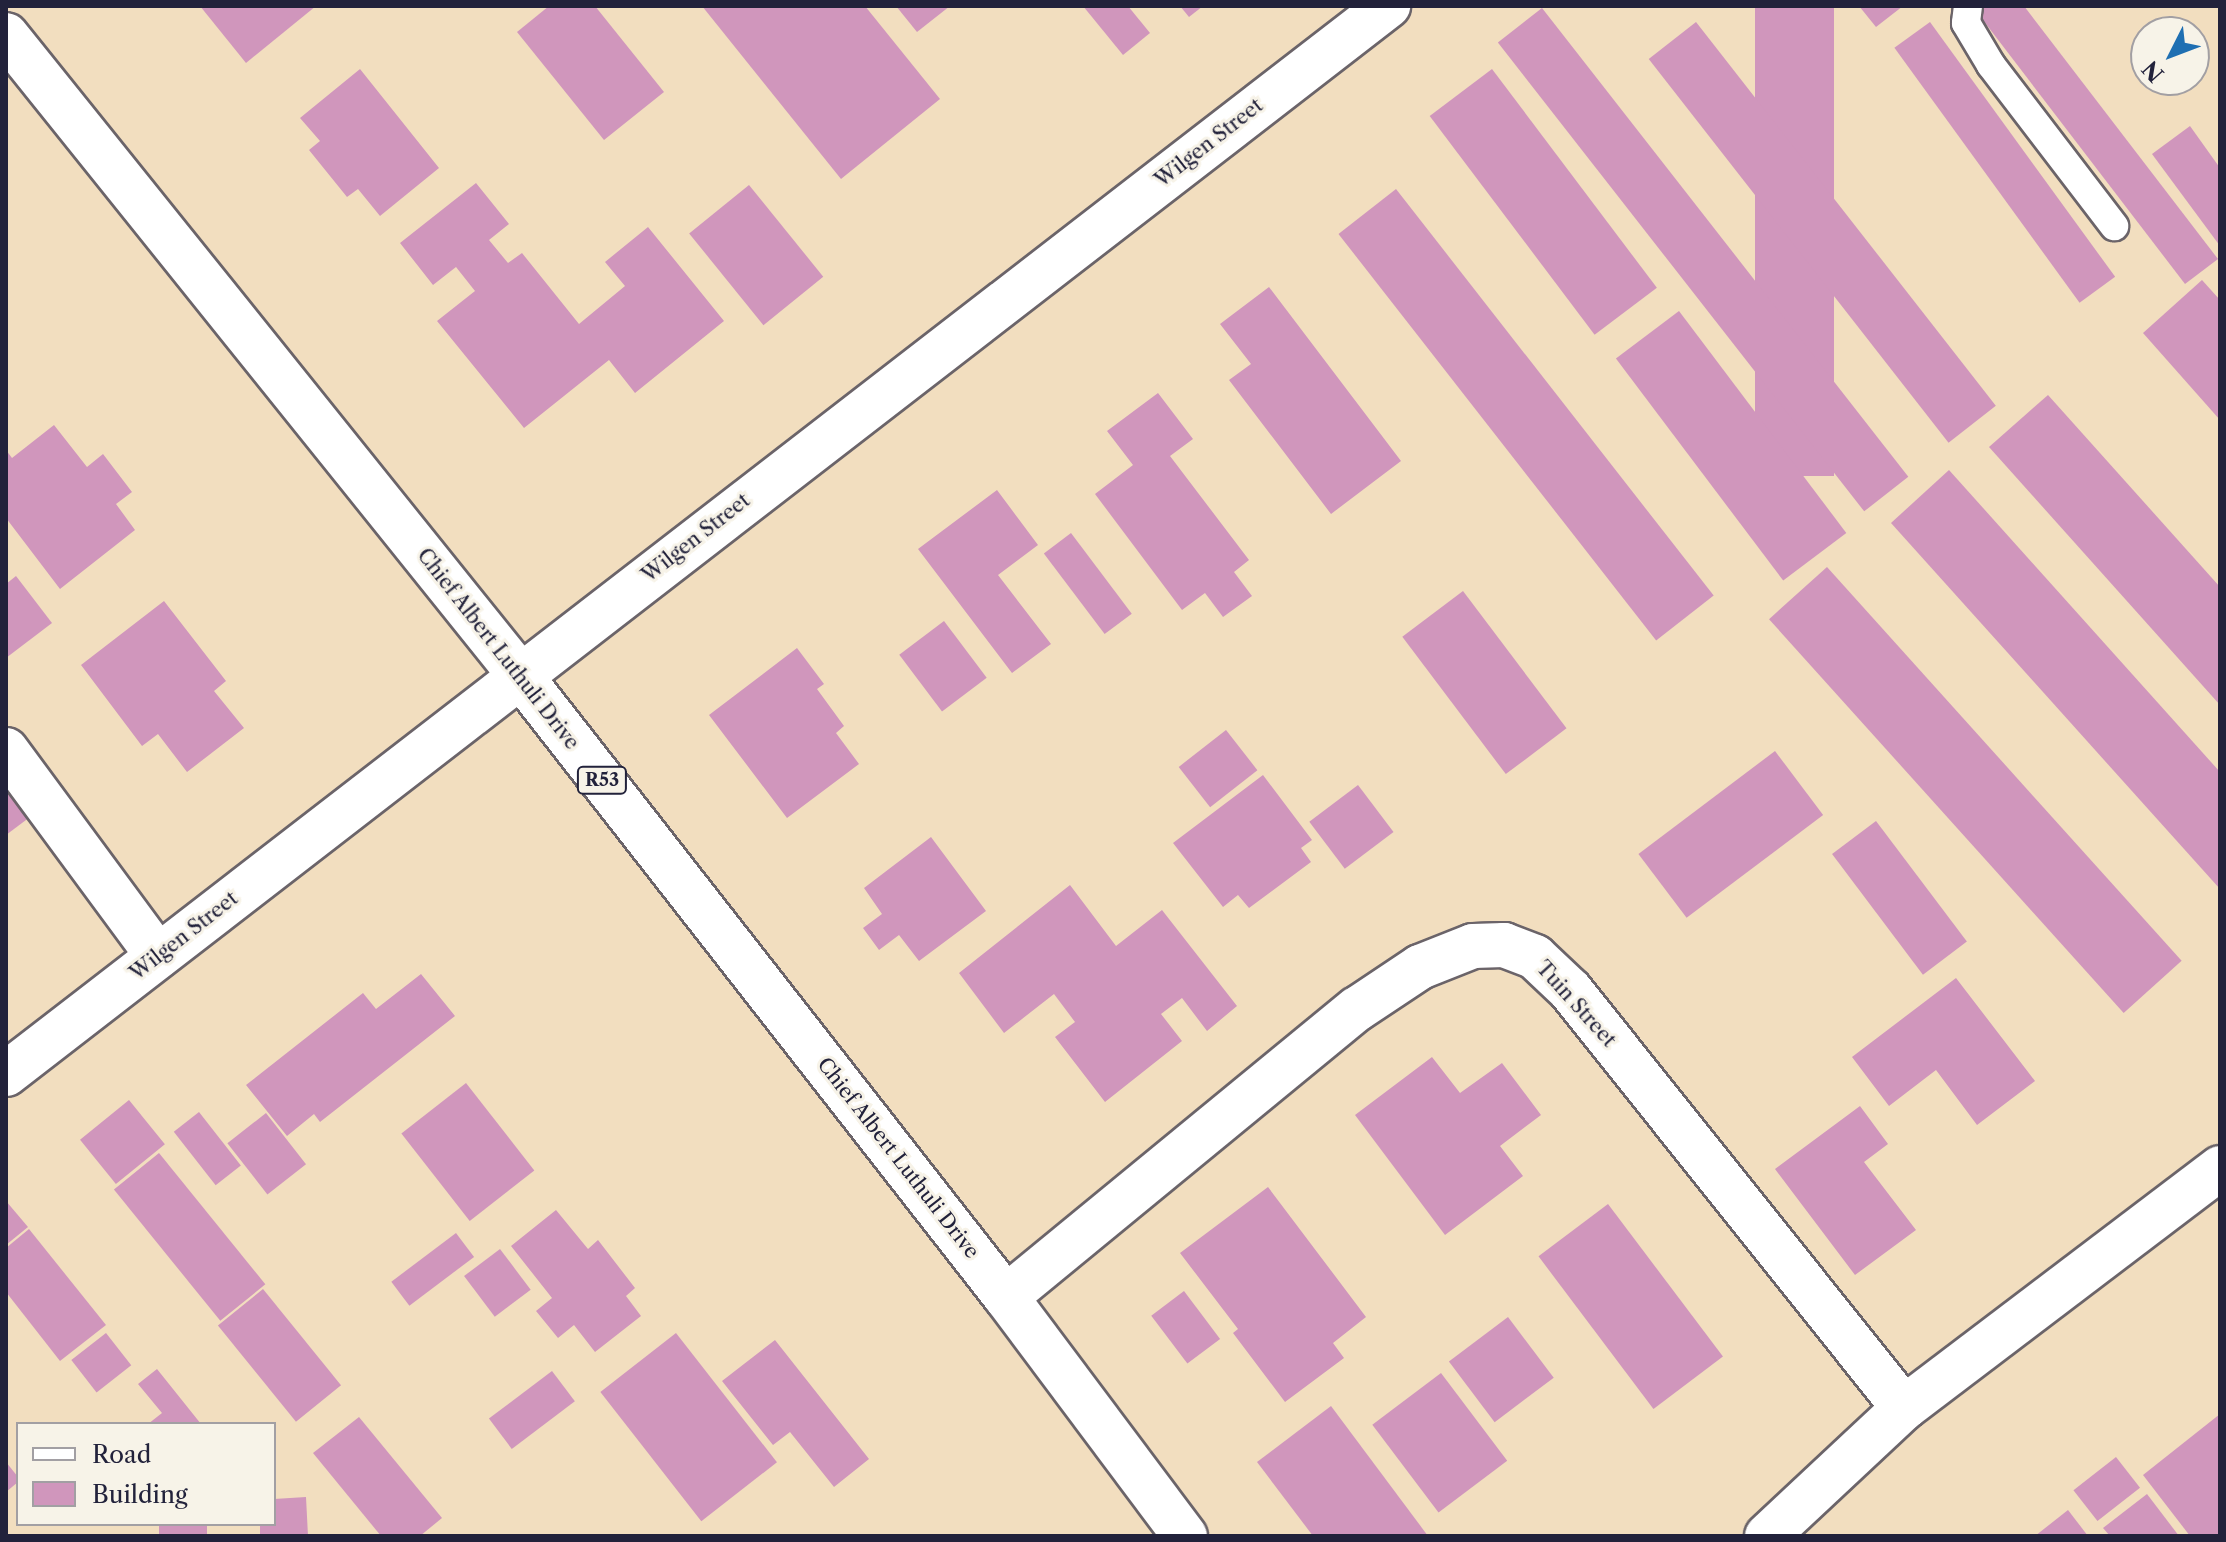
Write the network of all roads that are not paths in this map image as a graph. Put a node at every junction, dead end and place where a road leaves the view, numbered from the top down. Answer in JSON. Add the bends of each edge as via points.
{"nodes":[{"id":1,"x":1388,"y":6,"type":"edge"},
{"id":2,"x":1968,"y":6,"type":"edge"},
{"id":3,"x":6,"y":35,"type":"edge"},
{"id":4,"x":2114,"y":226,"type":"dead end"},
{"id":5,"x":519,"y":674,"type":"junction"},
{"id":6,"x":6,"y":750,"type":"edge"},
{"id":7,"x":158,"y":956,"type":"junction"},
{"id":8,"x":6,"y":1074,"type":"edge"},
{"id":9,"x":2220,"y":1168,"type":"edge"},
{"id":10,"x":1006,"y":1297,"type":"junction"},
{"id":11,"x":1904,"y":1408,"type":"junction"},
{"id":12,"x":1185,"y":1536,"type":"edge"},
{"id":13,"x":1767,"y":1536,"type":"edge"}],
"edges":[{"from":1,"to":5,"type":"street","name":"Wilgen Street"},
{"from":2,"to":4,"type":"lane","via":[[1966,23],[1991,65]]},
{"from":3,"to":5,"type":"street","name":"Chief Albert Luthuli Drive","number":"R53"},
{"from":5,"to":7,"type":"street","name":"Wilgen Street"},
{"from":5,"to":10,"type":"street","name":"Chief Albert Luthuli Drive","number":"R53"},
{"from":6,"to":7,"type":"street"},
{"from":7,"to":8,"type":"street","name":"Wilgen Street"},
{"from":9,"to":11,"type":"street"},
{"from":10,"to":11,"type":"street","name":"Tuin Street","via":[[1357,1009],[1420,967],[1473,946],[1504,945],[1535,957],[1570,990]]},
{"from":10,"to":12,"type":"street","name":"Chief Albert Luthuli Drive","number":"R53"},
{"from":11,"to":13,"type":"street"}]}
